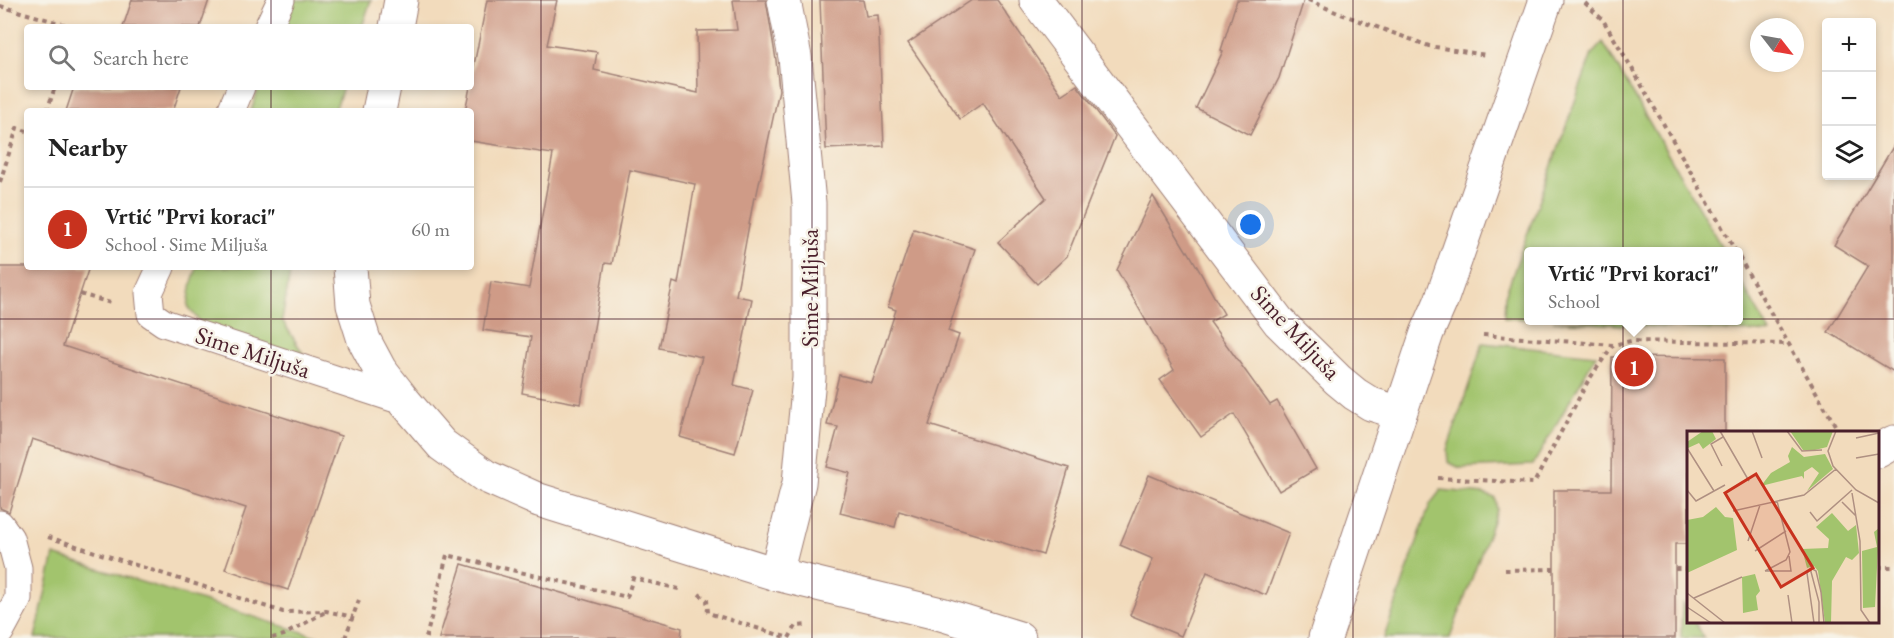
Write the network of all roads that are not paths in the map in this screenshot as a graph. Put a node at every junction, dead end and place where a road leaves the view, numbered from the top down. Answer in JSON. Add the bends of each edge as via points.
{"nodes":[{"id":1,"x":281,"y":0,"type":"edge"},
{"id":2,"x":401,"y":0,"type":"edge"},
{"id":3,"x":784,"y":0,"type":"edge"},
{"id":4,"x":1036,"y":0,"type":"edge"},
{"id":5,"x":1546,"y":0,"type":"edge"},
{"id":6,"x":269,"y":24,"type":"edge"},
{"id":7,"x":397,"y":24,"type":"edge"},
{"id":8,"x":240,"y":90,"type":"edge"},
{"id":9,"x":383,"y":90,"type":"edge"},
{"id":10,"x":232,"y":108,"type":"edge"},
{"id":11,"x":380,"y":108,"type":"edge"},
{"id":12,"x":159,"y":270,"type":"edge"},
{"id":13,"x":350,"y":270,"type":"edge"},
{"id":14,"x":405,"y":402,"type":"junction"},
{"id":15,"x":1400,"y":413,"type":"junction"},
{"id":16,"x":1894,"y":442,"type":"edge"},
{"id":17,"x":1879,"y":450,"type":"edge"},
{"id":18,"x":0,"y":524,"type":"edge"},
{"id":19,"x":776,"y":574,"type":"junction"},
{"id":20,"x":9,"y":596,"type":"edge"},
{"id":21,"x":0,"y":632,"type":"edge"},
{"id":22,"x":1019,"y":638,"type":"edge"},
{"id":23,"x":1325,"y":638,"type":"edge"}],
"edges":[{"from":1,"to":6,"type":"lane"},
{"from":2,"to":7,"type":"street"},
{"from":3,"to":19,"type":"street","name":"Sime Miljuša","via":[[795,57],[809,202],[809,378],[799,483]]},
{"from":4,"to":15,"type":"street","name":"Sime Miljuša","via":[[1279,322],[1354,393],[1371,404]]},
{"from":5,"to":15,"type":"street"},
{"from":8,"to":10,"type":"lane"},
{"from":9,"to":11,"type":"street"},
{"from":12,"to":14,"type":"lane","name":"Sime Miljuša","via":[[149,293],[151,314],[164,324]]},
{"from":13,"to":14,"type":"street","via":[[353,305],[364,340],[380,370]]},
{"from":14,"to":19,"type":"street","via":[[442,445],[485,476],[539,500]]},
{"from":15,"to":23,"type":"street"},
{"from":16,"to":17,"type":"street"},
{"from":18,"to":20,"type":"lane","via":[[10,538],[18,568]]},
{"from":19,"to":22,"type":"street","via":[[941,614]]},
{"from":20,"to":21,"type":"lane"}]}
